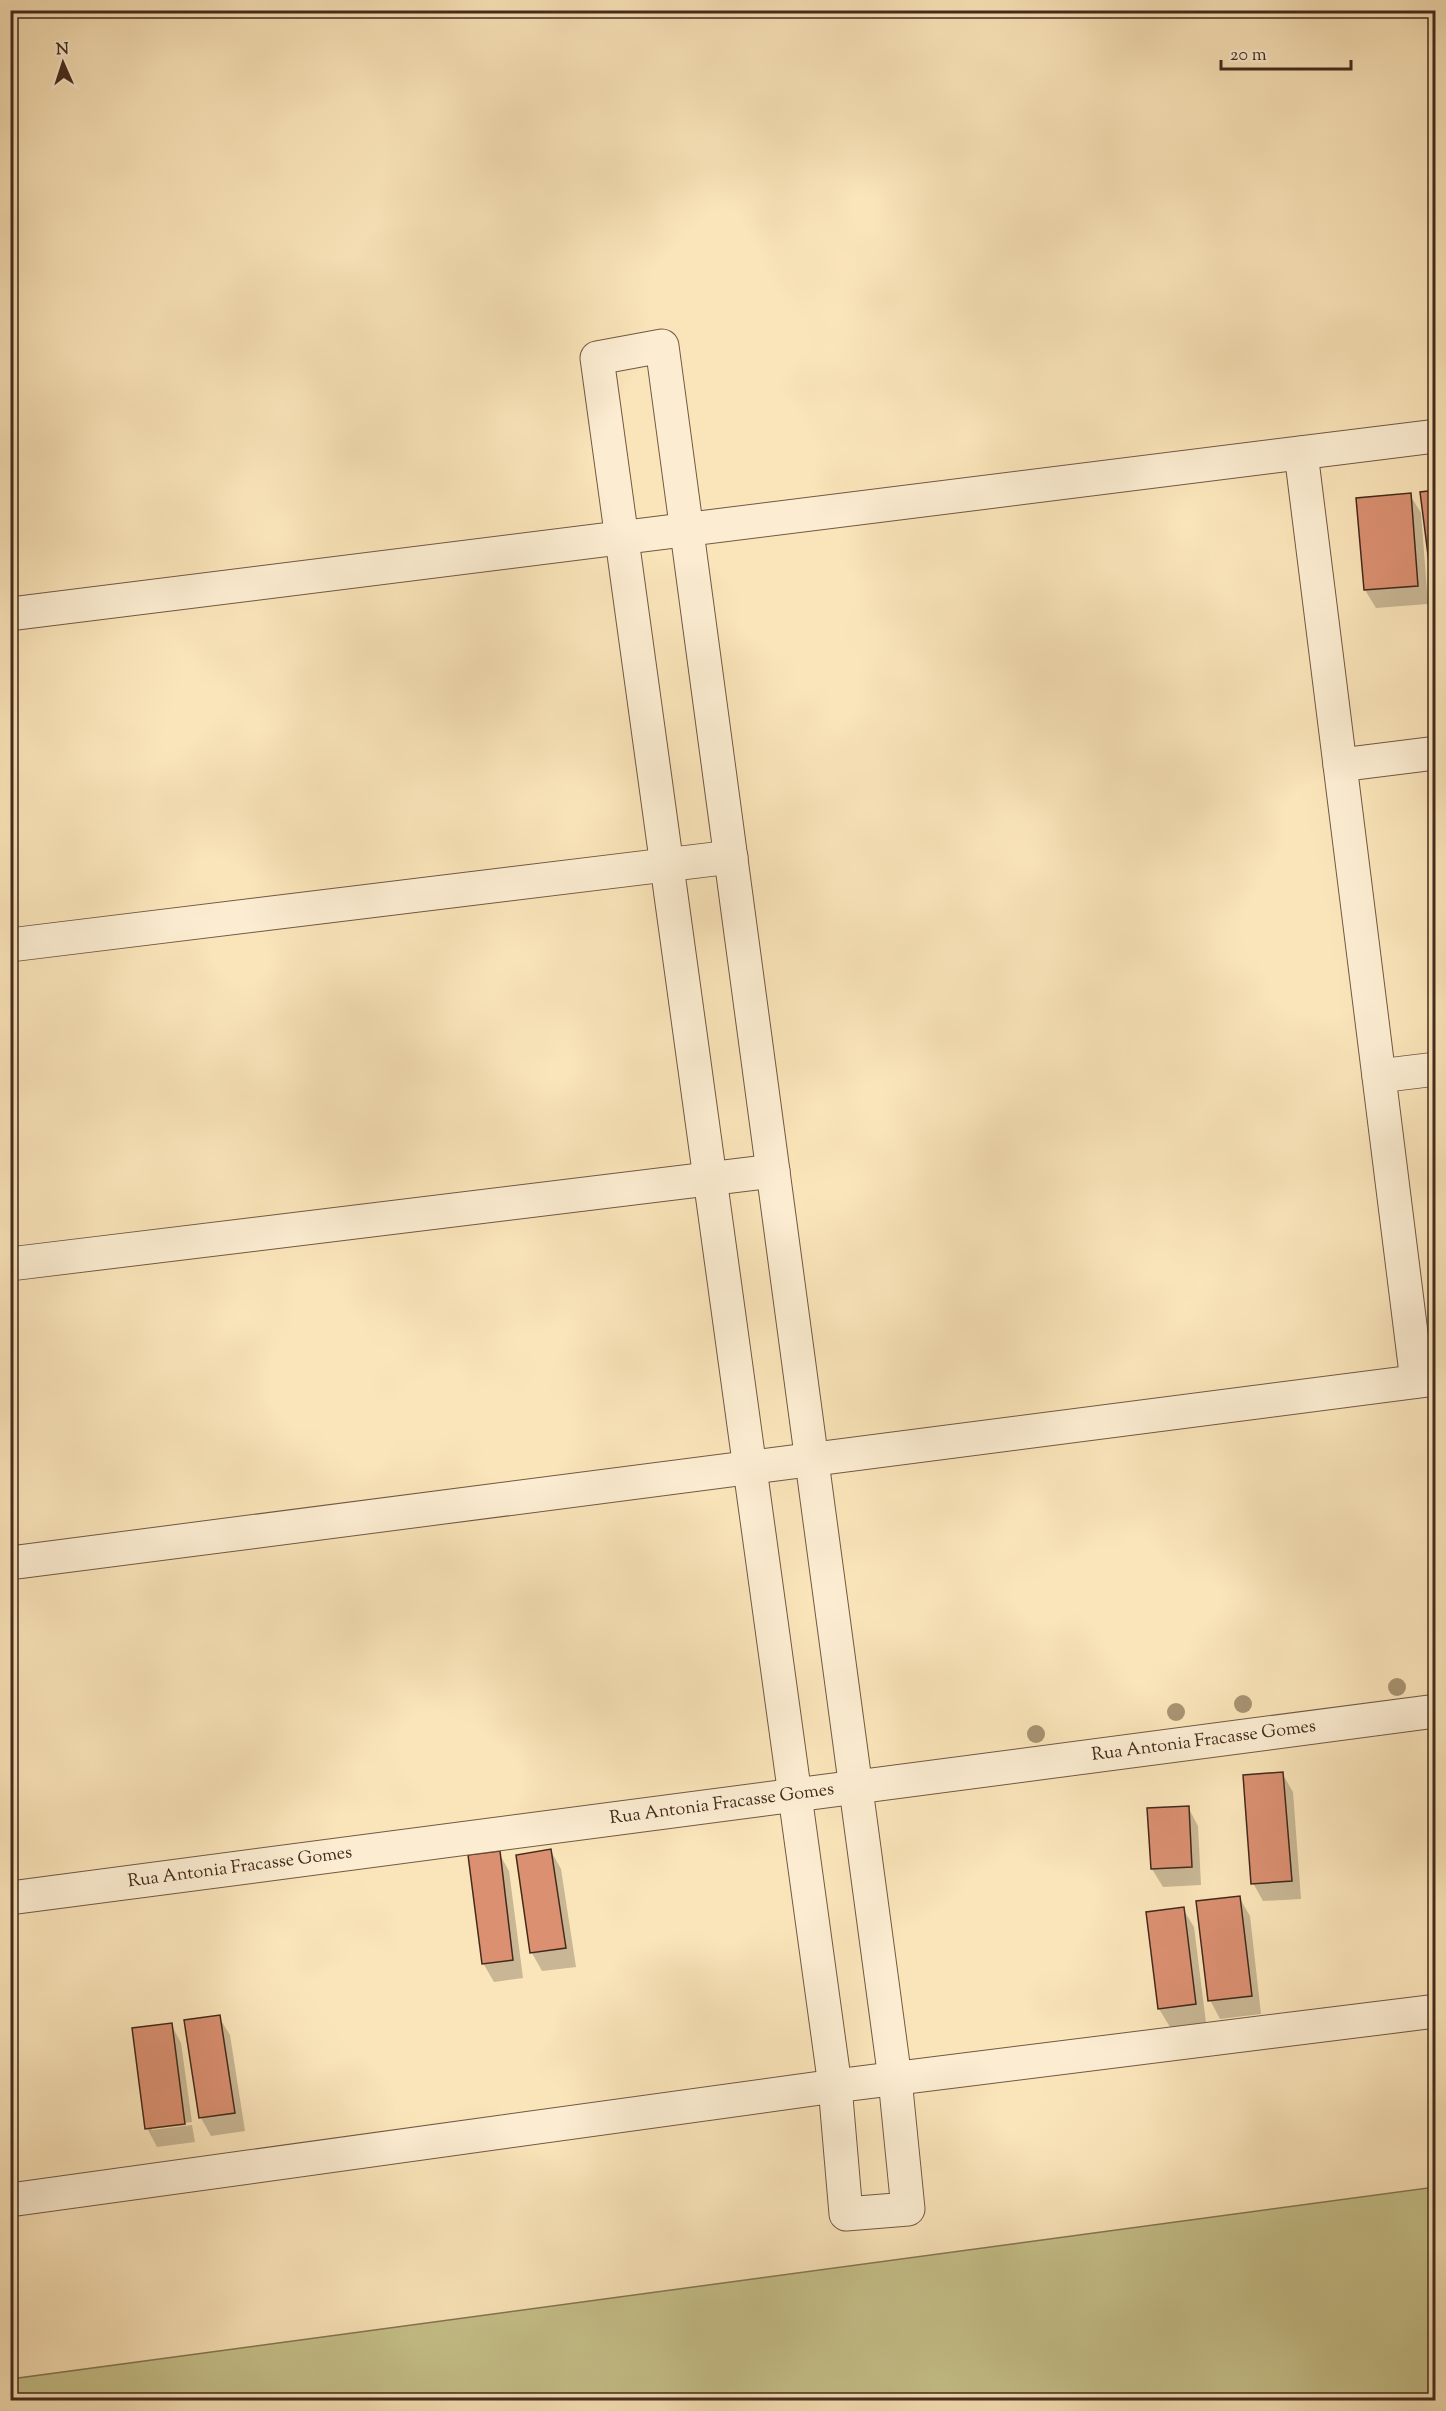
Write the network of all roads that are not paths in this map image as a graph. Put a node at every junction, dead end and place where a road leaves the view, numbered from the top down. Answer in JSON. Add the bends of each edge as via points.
{"nodes":[{"id":1,"x":1436,"y":436,"type":"edge"},
{"id":2,"x":1301,"y":453,"type":"junction"},
{"id":3,"x":687,"y":529,"type":"junction"},
{"id":4,"x":621,"y":538,"type":"junction"},
{"id":5,"x":10,"y":614,"type":"edge"},
{"id":6,"x":1436,"y":753,"type":"edge"},
{"id":7,"x":1340,"y":765,"type":"junction"},
{"id":8,"x":730,"y":857,"type":"junction"},
{"id":9,"x":665,"y":866,"type":"junction"},
{"id":10,"x":10,"y":945,"type":"edge"},
{"id":11,"x":1436,"y":1069,"type":"edge"},
{"id":12,"x":1379,"y":1076,"type":"junction"},
{"id":13,"x":773,"y":1171,"type":"junction"},
{"id":14,"x":709,"y":1179,"type":"junction"},
{"id":15,"x":10,"y":1264,"type":"edge"},
{"id":16,"x":1426,"y":1380,"type":"edge"},
{"id":17,"x":811,"y":1459,"type":"junction"},
{"id":18,"x":750,"y":1468,"type":"junction"},
{"id":19,"x":10,"y":1563,"type":"edge"},
{"id":20,"x":1436,"y":1711,"type":"edge"},
{"id":21,"x":856,"y":1787,"type":"junction"},
{"id":22,"x":796,"y":1795,"type":"junction"},
{"id":23,"x":10,"y":1898,"type":"edge"},
{"id":24,"x":1436,"y":2011,"type":"edge"},
{"id":25,"x":895,"y":2079,"type":"junction"},
{"id":26,"x":835,"y":2086,"type":"junction"},
{"id":27,"x":10,"y":2200,"type":"edge"}],
"edges":[{"from":1,"to":2,"type":"street"},
{"from":2,"to":3,"type":"street"},
{"from":2,"to":7,"type":"street"},
{"from":3,"to":4,"type":"street"},
{"from":3,"to":4,"type":"street","via":[[662,346],[597,358]]},
{"from":3,"to":8,"type":"street"},
{"from":4,"to":5,"type":"street"},
{"from":4,"to":9,"type":"street"},
{"from":6,"to":7,"type":"street"},
{"from":7,"to":12,"type":"street"},
{"from":8,"to":9,"type":"street"},
{"from":8,"to":13,"type":"street"},
{"from":9,"to":10,"type":"street"},
{"from":9,"to":14,"type":"street"},
{"from":11,"to":12,"type":"street"},
{"from":12,"to":16,"type":"street"},
{"from":13,"to":14,"type":"street"},
{"from":13,"to":17,"type":"street"},
{"from":14,"to":15,"type":"street"},
{"from":14,"to":18,"type":"street"},
{"from":16,"to":17,"type":"street"},
{"from":17,"to":18,"type":"street"},
{"from":17,"to":21,"type":"street"},
{"from":18,"to":19,"type":"street"},
{"from":18,"to":22,"type":"street"},
{"from":20,"to":21,"type":"street","name":"Rua Antonia Fracasse Gomes"},
{"from":21,"to":22,"type":"street","name":"Rua Antonia Fracasse Gomes"},
{"from":21,"to":25,"type":"street"},
{"from":22,"to":23,"type":"street","name":"Rua Antonia Fracasse Gomes"},
{"from":22,"to":26,"type":"street"},
{"from":24,"to":25,"type":"street"},
{"from":25,"to":26,"type":"street"},
{"from":25,"to":26,"type":"street","via":[[908,2209],[846,2214]]},
{"from":26,"to":27,"type":"street"}]}
